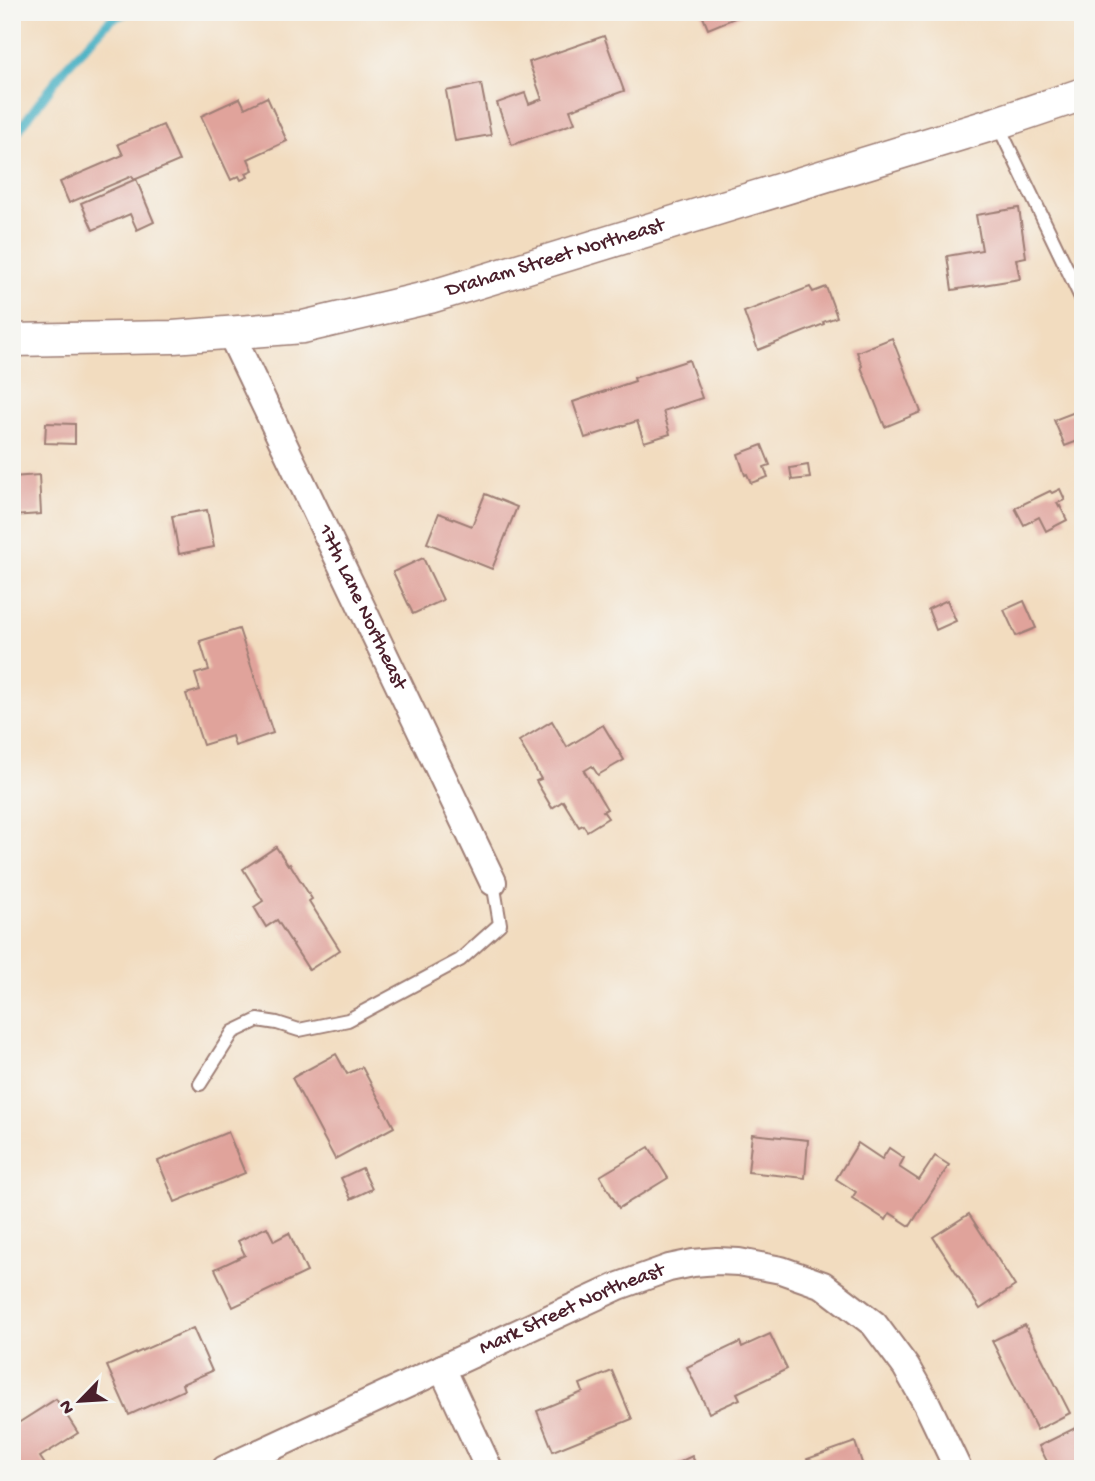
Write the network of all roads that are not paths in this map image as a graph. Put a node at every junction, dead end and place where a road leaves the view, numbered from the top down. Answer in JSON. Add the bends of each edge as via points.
{"nodes":[{"id":1,"x":1083,"y":94,"type":"edge"},
{"id":2,"x":997,"y":123,"type":"junction"},
{"id":3,"x":1083,"y":302,"type":"edge"},
{"id":4,"x":231,"y":334,"type":"junction"},
{"id":5,"x":12,"y":340,"type":"edge"},
{"id":6,"x":493,"y":882,"type":"joint"},
{"id":7,"x":200,"y":1084,"type":"dead end"},
{"id":8,"x":442,"y":1368,"type":"junction"},
{"id":9,"x":225,"y":1469,"type":"edge"},
{"id":10,"x":489,"y":1469,"type":"edge"},
{"id":11,"x":958,"y":1469,"type":"edge"}],
"edges":[{"from":1,"to":2,"type":"street","name":"Draham Street Northeast"},
{"from":2,"to":3,"type":"lane"},
{"from":2,"to":4,"type":"street","name":"Draham Street Northeast","via":[[430,297],[303,327]]},
{"from":4,"to":5,"type":"street","name":"Draham Street Northeast"},
{"from":4,"to":6,"type":"street","name":"17th Lane Northeast"},
{"from":6,"to":7,"type":"lane","via":[[500,924],[460,960],[348,1020],[299,1030],[258,1020],[233,1032]]},
{"from":8,"to":9,"type":"street","name":"Mark Street Northeast"},
{"from":8,"to":10,"type":"street"},
{"from":8,"to":11,"type":"street","name":"Mark Street Northeast","via":[[619,1286],[669,1268],[716,1261],[781,1270],[823,1285],[874,1324],[906,1367]]}]}
